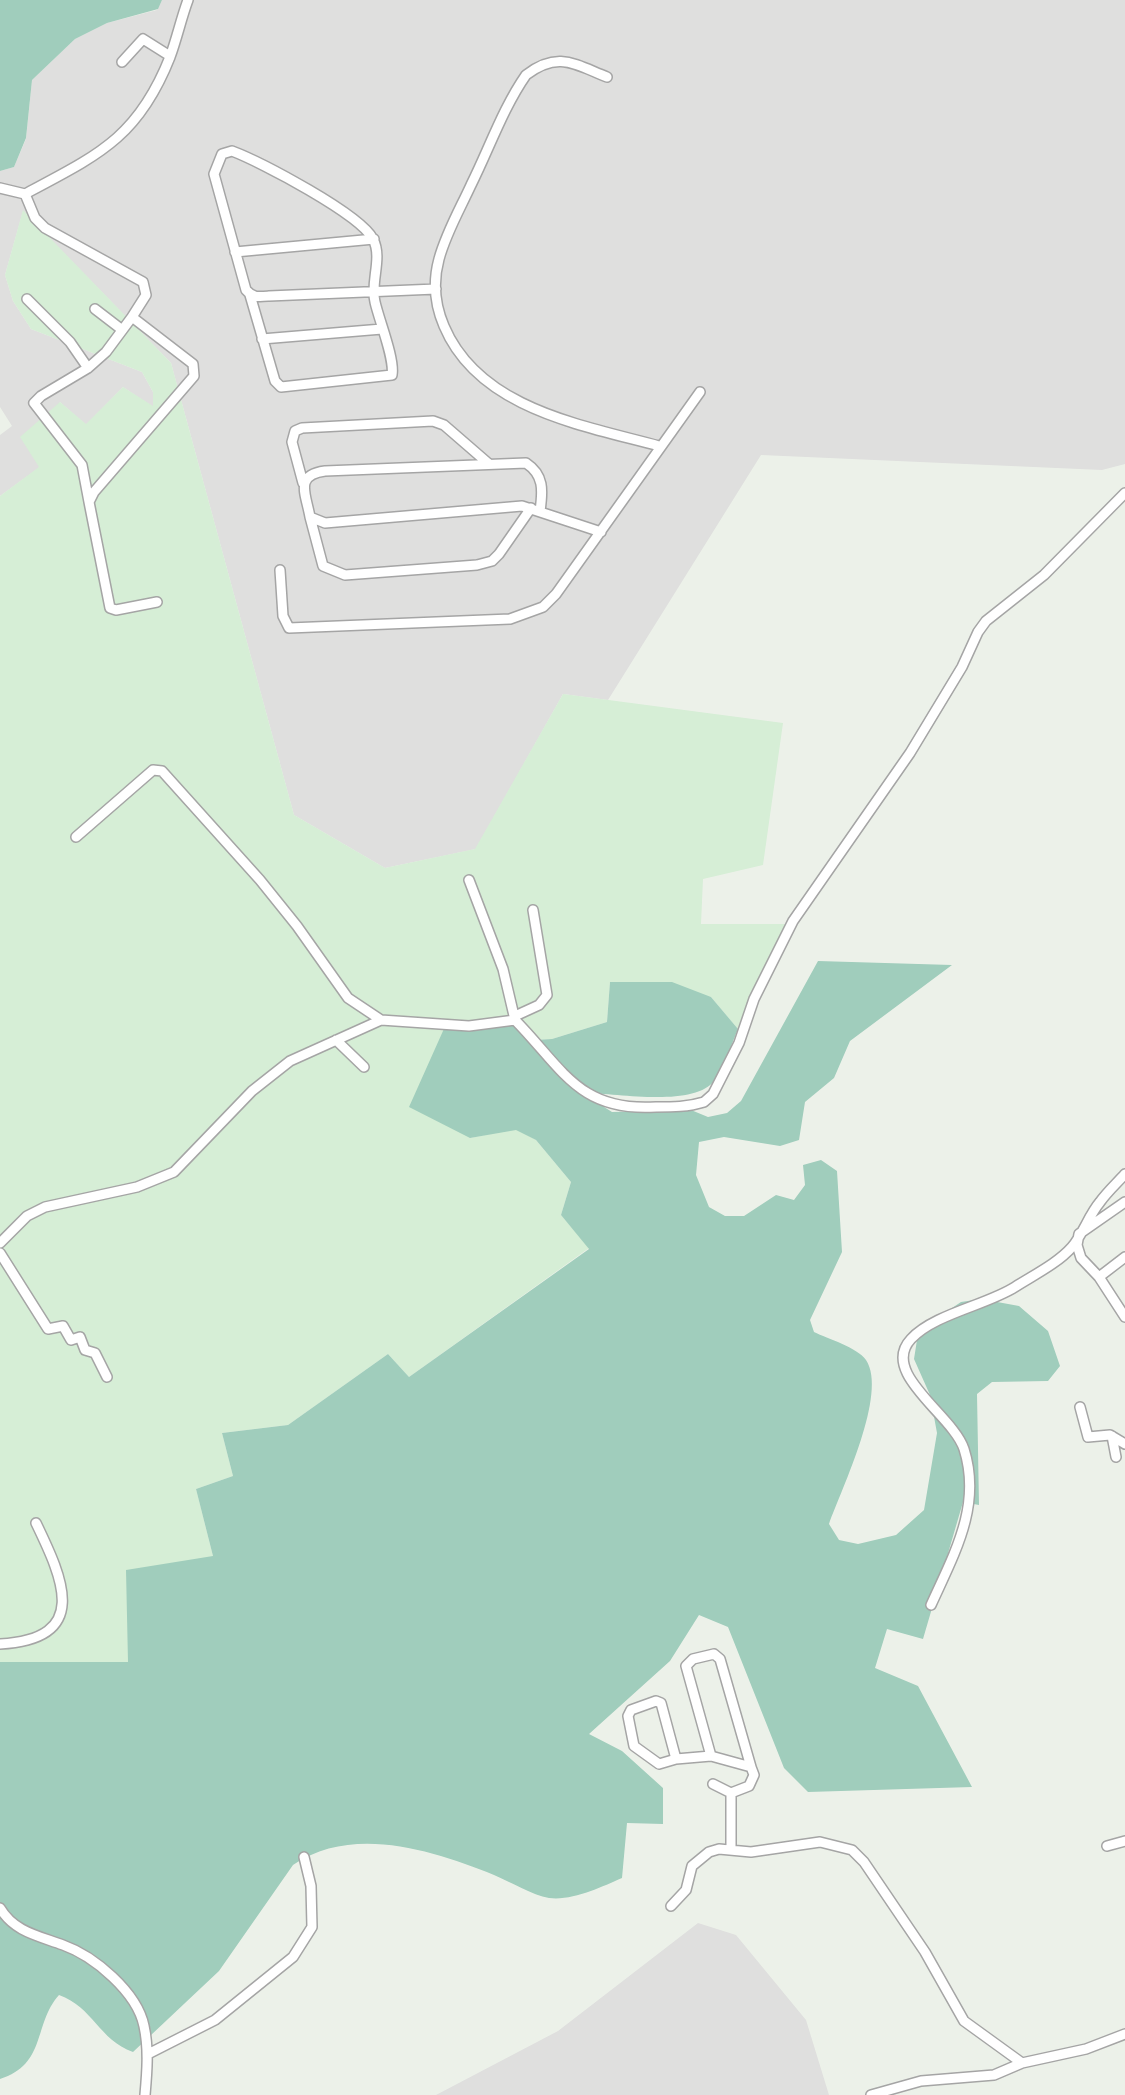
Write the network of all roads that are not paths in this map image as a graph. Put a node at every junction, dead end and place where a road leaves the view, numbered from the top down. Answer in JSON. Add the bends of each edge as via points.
{"nodes":[{"id":1,"x":188,"y":0,"type":"edge"},
{"id":2,"x":170,"y":56,"type":"junction"},
{"id":3,"x":122,"y":62,"type":"dead end"},
{"id":4,"x":607,"y":77,"type":"dead end"},
{"id":5,"x":0,"y":188,"type":"edge"},
{"id":6,"x":25,"y":194,"type":"junction"},
{"id":7,"x":374,"y":239,"type":"junction"},
{"id":8,"x":235,"y":251,"type":"junction"},
{"id":9,"x":436,"y":289,"type":"junction"},
{"id":10,"x":372,"y":292,"type":"junction"},
{"id":11,"x":250,"y":295,"type":"junction"},
{"id":12,"x":27,"y":299,"type":"dead end"},
{"id":13,"x":95,"y":309,"type":"dead end"},
{"id":14,"x":132,"y":317,"type":"junction"},
{"id":15,"x":121,"y":329,"type":"junction"},
{"id":16,"x":382,"y":329,"type":"junction"},
{"id":17,"x":262,"y":339,"type":"junction"},
{"id":18,"x":88,"y":368,"type":"junction"},
{"id":19,"x":699,"y":392,"type":"dead end"},
{"id":20,"x":659,"y":446,"type":"junction"},
{"id":21,"x":489,"y":464,"type":"junction"},
{"id":22,"x":304,"y":485,"type":"junction"},
{"id":23,"x":1125,"y":494,"type":"edge"},
{"id":24,"x":89,"y":502,"type":"junction"},
{"id":25,"x":535,"y":510,"type":"junction"},
{"id":26,"x":310,"y":517,"type":"junction"},
{"id":27,"x":601,"y":531,"type":"junction"},
{"id":28,"x":280,"y":570,"type":"dead end"},
{"id":29,"x":157,"y":602,"type":"dead end"},
{"id":30,"x":76,"y":836,"type":"dead end"},
{"id":31,"x":468,"y":880,"type":"dead end"},
{"id":32,"x":533,"y":910,"type":"dead end"},
{"id":33,"x":515,"y":1018,"type":"junction"},
{"id":34,"x":381,"y":1020,"type":"junction"},
{"id":35,"x":335,"y":1040,"type":"junction"},
{"id":36,"x":364,"y":1067,"type":"dead end"},
{"id":37,"x":1125,"y":1174,"type":"edge"},
{"id":38,"x":1125,"y":1202,"type":"edge"},
{"id":39,"x":1079,"y":1234,"type":"junction"},
{"id":40,"x":0,"y":1243,"type":"edge"},
{"id":41,"x":0,"y":1253,"type":"edge"},
{"id":42,"x":1125,"y":1257,"type":"edge"},
{"id":43,"x":1099,"y":1277,"type":"junction"},
{"id":44,"x":1123,"y":1310,"type":"edge"},
{"id":45,"x":107,"y":1377,"type":"dead end"},
{"id":46,"x":1080,"y":1407,"type":"dead end"},
{"id":47,"x":1112,"y":1436,"type":"junction"},
{"id":48,"x":1125,"y":1444,"type":"edge"},
{"id":49,"x":1116,"y":1457,"type":"dead end"},
{"id":50,"x":36,"y":1522,"type":"dead end"},
{"id":51,"x":931,"y":1605,"type":"dead end"},
{"id":52,"x":0,"y":1644,"type":"edge"},
{"id":53,"x":711,"y":1756,"type":"junction"},
{"id":54,"x":676,"y":1759,"type":"junction"},
{"id":55,"x":751,"y":1767,"type":"junction"},
{"id":56,"x":713,"y":1784,"type":"dead end"},
{"id":57,"x":731,"y":1793,"type":"junction"},
{"id":58,"x":1125,"y":1841,"type":"edge"},
{"id":59,"x":1107,"y":1846,"type":"dead end"},
{"id":60,"x":731,"y":1849,"type":"junction"},
{"id":61,"x":304,"y":1857,"type":"dead end"},
{"id":62,"x":671,"y":1906,"type":"dead end"},
{"id":63,"x":0,"y":1908,"type":"edge"},
{"id":64,"x":1125,"y":2034,"type":"edge"},
{"id":65,"x":148,"y":2054,"type":"junction"},
{"id":66,"x":1022,"y":2063,"type":"junction"},
{"id":67,"x":145,"y":2095,"type":"edge"},
{"id":68,"x":872,"y":2095,"type":"edge"}],
"edges":[{"from":1,"to":2,"type":"street"},
{"from":2,"to":3,"type":"street","via":[[143,39]]},
{"from":2,"to":6,"type":"street","via":[[137,120],[116,141],[99,155]]},
{"from":4,"to":9,"type":"street","via":[[560,60],[526,75],[452,225],[439,260]]},
{"from":5,"to":6,"type":"street"},
{"from":6,"to":14,"type":"street","via":[[35,218],[45,228],[143,282],[146,295]]},
{"from":7,"to":8,"type":"street"},
{"from":7,"to":8,"type":"street","via":[[343,210],[232,151],[222,154],[214,174]]},
{"from":7,"to":10,"type":"street"},
{"from":8,"to":11,"type":"street"},
{"from":9,"to":10,"type":"street"},
{"from":9,"to":20,"type":"street","via":[[438,312],[450,341],[485,383],[559,419]]},
{"from":10,"to":11,"type":"street"},
{"from":10,"to":16,"type":"street"},
{"from":11,"to":17,"type":"street"},
{"from":12,"to":18,"type":"street","via":[[70,342]]},
{"from":13,"to":15,"type":"street"},
{"from":14,"to":15,"type":"street"},
{"from":14,"to":24,"type":"street","via":[[193,364],[194,376]]},
{"from":15,"to":18,"type":"street"},
{"from":16,"to":17,"type":"street"},
{"from":16,"to":17,"type":"street","via":[[392,375],[281,387],[275,382]]},
{"from":18,"to":24,"type":"street","via":[[34,403],[82,465]]},
{"from":19,"to":20,"type":"street"},
{"from":20,"to":27,"type":"street"},
{"from":21,"to":22,"type":"street","via":[[326,471],[313,473]]},
{"from":21,"to":22,"type":"street","via":[[444,425],[433,421],[302,428],[292,442]]},
{"from":21,"to":25,"type":"street","via":[[526,463],[537,470],[542,482]]},
{"from":22,"to":26,"type":"street"},
{"from":23,"to":33,"type":"street","via":[[1044,575],[978,632],[910,753],[793,920],[754,999],[739,1043],[713,1094],[704,1102],[629,1109],[606,1104],[565,1075]]},
{"from":24,"to":29,"type":"street","via":[[110,608]]},
{"from":25,"to":26,"type":"street","via":[[522,506],[325,523]]},
{"from":25,"to":26,"type":"street","via":[[492,561],[345,575],[323,566]]},
{"from":25,"to":27,"type":"street"},
{"from":27,"to":28,"type":"street","via":[[543,607],[510,619],[289,628],[283,616]]},
{"from":30,"to":34,"type":"street","via":[[153,770],[162,771],[267,889],[348,998]]},
{"from":31,"to":33,"type":"street","via":[[503,969]]},
{"from":32,"to":33,"type":"street","via":[[547,995]]},
{"from":33,"to":34,"type":"street","via":[[469,1026]]},
{"from":34,"to":35,"type":"street"},
{"from":35,"to":36,"type":"street"},
{"from":35,"to":40,"type":"street","via":[[290,1061],[253,1091],[174,1172],[137,1187],[45,1207],[27,1216]]},
{"from":37,"to":39,"type":"street"},
{"from":38,"to":39,"type":"street"},
{"from":39,"to":43,"type":"street","via":[[1081,1258]]},
{"from":39,"to":51,"type":"street","via":[[1072,1247],[1012,1289],[910,1339],[904,1354],[903,1370],[964,1447],[971,1494],[965,1528]]},
{"from":41,"to":45,"type":"street","via":[[48,1329],[63,1326],[71,1340],[79,1338],[85,1350],[95,1353]]},
{"from":42,"to":43,"type":"street"},
{"from":43,"to":44,"type":"street"},
{"from":46,"to":47,"type":"street","via":[[1088,1437]]},
{"from":47,"to":48,"type":"street"},
{"from":47,"to":49,"type":"street"},
{"from":50,"to":52,"type":"street","via":[[63,1586],[58,1618],[46,1636]]},
{"from":53,"to":54,"type":"street"},
{"from":53,"to":55,"type":"street"},
{"from":53,"to":55,"type":"street","via":[[685,1666],[693,1659],[715,1654]]},
{"from":54,"to":54,"type":"street","via":[[661,1703],[631,1710],[628,1716],[637,1751],[659,1764]]},
{"from":55,"to":57,"type":"street","via":[[751,1783]]},
{"from":56,"to":57,"type":"street"},
{"from":57,"to":60,"type":"street"},
{"from":58,"to":59,"type":"street"},
{"from":60,"to":62,"type":"street","via":[[709,1852],[699,1859],[692,1866],[686,1890]]},
{"from":60,"to":66,"type":"street","via":[[759,1851],[820,1842],[852,1850],[918,1942],[964,2021]]},
{"from":61,"to":65,"type":"street","via":[[311,1886],[312,1927],[293,1956],[215,2020]]},
{"from":63,"to":65,"type":"street","via":[[28,1934],[73,1948],[130,1996],[144,2023]]},
{"from":64,"to":66,"type":"street","via":[[1086,2049]]},
{"from":65,"to":67,"type":"street"},
{"from":66,"to":68,"type":"street","via":[[994,2075],[921,2081]]}]}
